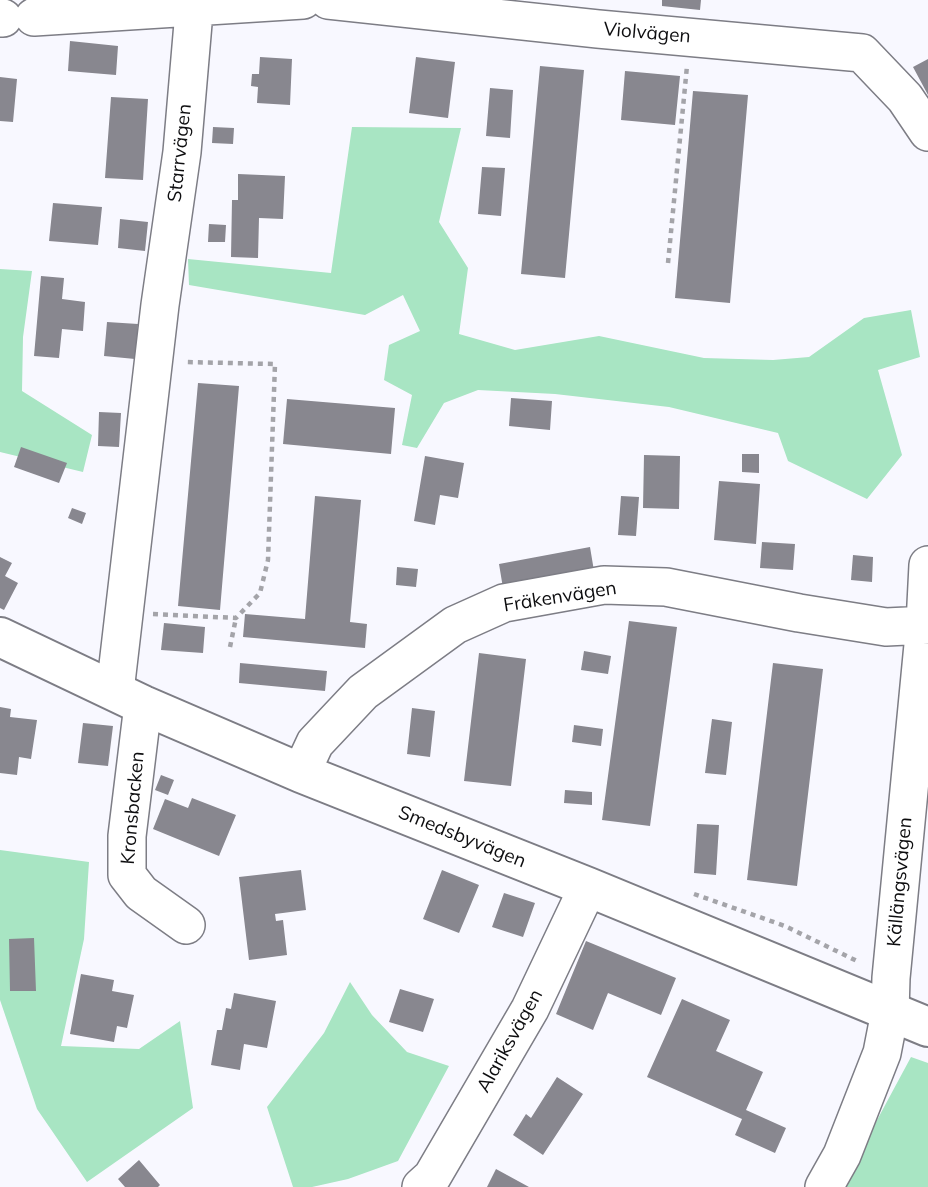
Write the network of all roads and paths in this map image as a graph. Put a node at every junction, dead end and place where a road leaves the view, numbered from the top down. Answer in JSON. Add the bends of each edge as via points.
{"nodes":[{"id":1,"x":303,"y":0,"type":"edge"},
{"id":2,"x":328,"y":0,"type":"edge"},
{"id":3,"x":195,"y":4,"type":"edge"},
{"id":4,"x":599,"y":15,"type":"edge"},
{"id":5,"x":12,"y":18,"type":"edge"},
{"id":6,"x":676,"y":63,"type":"dead end"},
{"id":7,"x":928,"y":132,"type":"edge"},
{"id":8,"x":668,"y":263,"type":"dead end"},
{"id":9,"x":154,"y":361,"type":"junction"},
{"id":10,"x":928,"y":565,"type":"edge"},
{"id":11,"x":124,"y":612,"type":"junction"},
{"id":12,"x":236,"y":618,"type":"junction"},
{"id":13,"x":926,"y":625,"type":"edge"},
{"id":14,"x":0,"y":636,"type":"edge"},
{"id":15,"x":230,"y":647,"type":"dead end"},
{"id":16,"x":129,"y":698,"type":"junction"},
{"id":17,"x":301,"y":773,"type":"junction"},
{"id":18,"x":588,"y":887,"type":"junction"},
{"id":19,"x":186,"y":925,"type":"dead end"},
{"id":20,"x":890,"y":1012,"type":"junction"},
{"id":21,"x":928,"y":1027,"type":"edge"},
{"id":22,"x":421,"y":1187,"type":"edge"},
{"id":23,"x":824,"y":1187,"type":"edge"}],
"edges":[{"from":1,"to":3,"type":"street"},
{"from":2,"to":4,"type":"street","name":"Violvägen"},
{"from":3,"to":5,"type":"street"},
{"from":3,"to":9,"type":"street","name":"Starrvägen","via":[[183,152]]},
{"from":4,"to":7,"type":"street","name":"Violvägen","via":[[862,53],[905,98]]},
{"from":6,"to":8,"type":"path","via":[[687,63]]},
{"from":9,"to":11,"type":"street","name":"Starrvägen"},
{"from":9,"to":12,"type":"path","via":[[275,364],[268,560],[260,593]]},
{"from":10,"to":13,"type":"street","name":"Källängsvägen"},
{"from":11,"to":12,"type":"path"},
{"from":11,"to":16,"type":"street","name":"Starrvägen"},
{"from":12,"to":15,"type":"path"},
{"from":13,"to":17,"type":"street","name":"Fräkenvägen","via":[[886,627],[666,587],[604,585],[503,603],[455,625],[363,692],[315,743]]},
{"from":13,"to":20,"type":"street","name":"Källängsvägen"},
{"from":14,"to":16,"type":"main road","name":"Smedsbyvägen"},
{"from":16,"to":17,"type":"main road","name":"Smedsbyvägen"},
{"from":16,"to":19,"type":"street","name":"Kronsbacken","via":[[127,875],[141,893]]},
{"from":17,"to":18,"type":"main road","name":"Smedsbyvägen"},
{"from":18,"to":20,"type":"main road","name":"Smedsbyvägen","via":[[840,972]]},
{"from":18,"to":22,"type":"street","name":"Alariksvägen","via":[[530,1009],[432,1177]]},
{"from":20,"to":21,"type":"main road","name":"Smedsbyvägen"},
{"from":20,"to":23,"type":"street","name":"Källängsvägen","via":[[882,1053]]}]}
